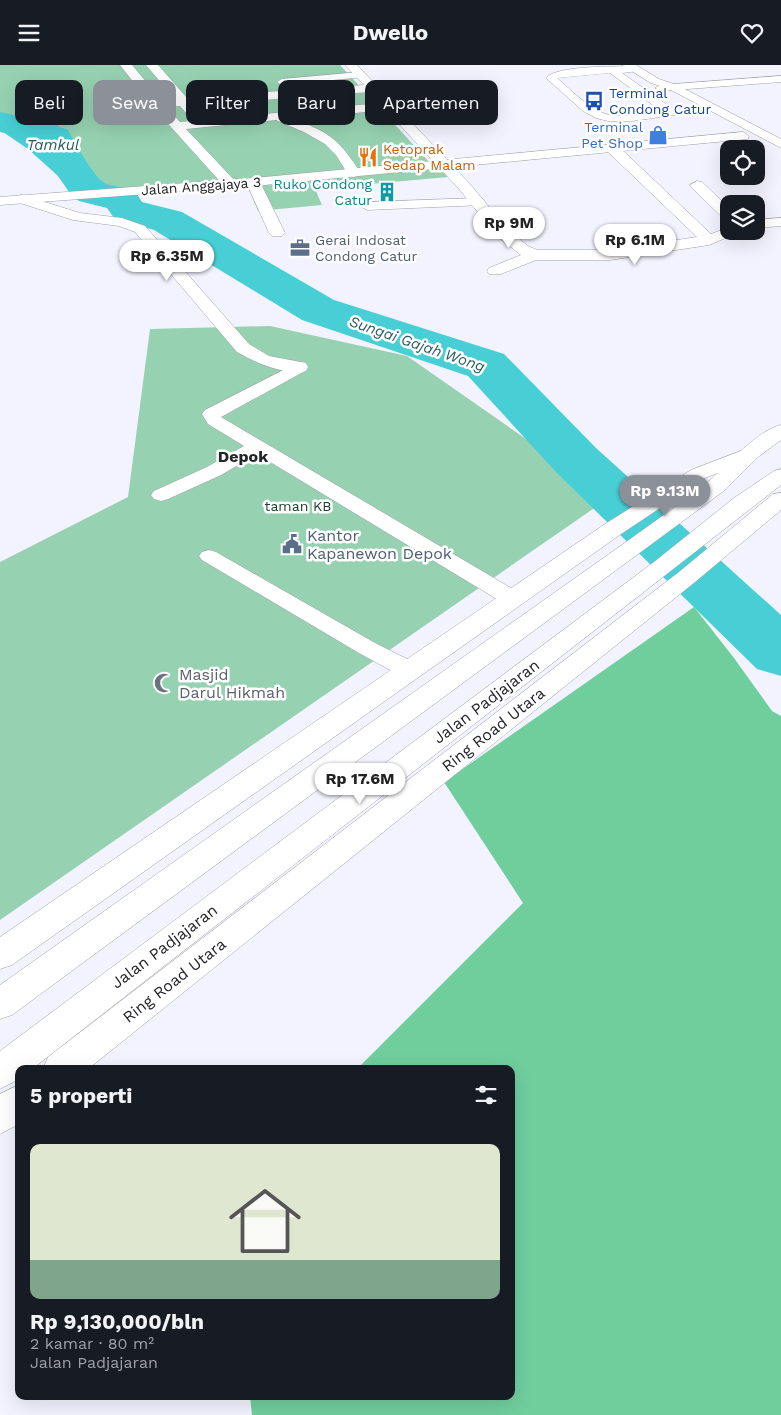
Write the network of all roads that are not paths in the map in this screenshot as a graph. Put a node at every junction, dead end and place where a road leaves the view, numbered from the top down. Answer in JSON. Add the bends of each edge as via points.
{"nodes":[{"id":1,"x":126,"y":65,"type":"edge"},
{"id":2,"x":152,"y":65,"type":"edge"},
{"id":3,"x":350,"y":65,"type":"edge"},
{"id":4,"x":631,"y":67,"type":"edge"},
{"id":5,"x":612,"y":70,"type":"junction"},
{"id":6,"x":360,"y":75,"type":"junction"},
{"id":7,"x":160,"y":77,"type":"junction"},
{"id":8,"x":138,"y":79,"type":"joint"},
{"id":9,"x":781,"y":79,"type":"edge"},
{"id":10,"x":304,"y":80,"type":"edge"},
{"id":11,"x":365,"y":80,"type":"edge"},
{"id":12,"x":663,"y":85,"type":"junction"},
{"id":13,"x":365,"y":89,"type":"edge"},
{"id":14,"x":184,"y":102,"type":"junction"},
{"id":15,"x":176,"y":103,"type":"edge"},
{"id":16,"x":186,"y":104,"type":"edge"},
{"id":17,"x":365,"y":108,"type":"edge"},
{"id":18,"x":696,"y":109,"type":"junction"},
{"id":19,"x":670,"y":112,"type":"junction"},
{"id":20,"x":275,"y":115,"type":"junction"},
{"id":21,"x":268,"y":116,"type":"edge"},
{"id":22,"x":186,"y":125,"type":"edge"},
{"id":23,"x":204,"y":125,"type":"edge"},
{"id":24,"x":406,"y":125,"type":"edge"},
{"id":25,"x":177,"y":126,"type":"joint"},
{"id":26,"x":742,"y":136,"type":"junction"},
{"id":27,"x":214,"y":139,"type":"dead end"},
{"id":28,"x":778,"y":140,"type":"edge"},
{"id":29,"x":612,"y":148,"type":"junction"},
{"id":30,"x":781,"y":159,"type":"edge"},
{"id":31,"x":445,"y":165,"type":"junction"},
{"id":32,"x":232,"y":166,"type":"dead end"},
{"id":33,"x":217,"y":170,"type":"junction"},
{"id":34,"x":354,"y":173,"type":"junction"},
{"id":35,"x":253,"y":182,"type":"junction"},
{"id":36,"x":230,"y":184,"type":"junction"},
{"id":37,"x":697,"y":185,"type":"dead end"},
{"id":38,"x":22,"y":199,"type":"junction"},
{"id":39,"x":0,"y":201,"type":"edge"},
{"id":40,"x":478,"y":202,"type":"junction"},
{"id":41,"x":367,"y":206,"type":"dead end"},
{"id":42,"x":720,"y":207,"type":"edge"},
{"id":43,"x":781,"y":222,"type":"edge"},
{"id":44,"x":765,"y":223,"type":"edge"},
{"id":45,"x":277,"y":233,"type":"dead end"},
{"id":46,"x":720,"y":235,"type":"edge"},
{"id":47,"x":709,"y":240,"type":"junction"},
{"id":48,"x":534,"y":255,"type":"junction"},
{"id":49,"x":495,"y":271,"type":"dead end"},
{"id":50,"x":299,"y":367,"type":"joint"},
{"id":51,"x":781,"y":431,"type":"edge"},
{"id":52,"x":257,"y":446,"type":"junction"},
{"id":53,"x":751,"y":453,"type":"junction"},
{"id":54,"x":781,"y":475,"type":"edge"},
{"id":55,"x":161,"y":495,"type":"dead end"},
{"id":56,"x":775,"y":505,"type":"edge"},
{"id":57,"x":209,"y":556,"type":"dead end"},
{"id":58,"x":674,"y":572,"type":"junction"},
{"id":59,"x":513,"y":599,"type":"junction"},
{"id":60,"x":409,"y":669,"type":"junction"},
{"id":61,"x":0,"y":955,"type":"edge"},
{"id":62,"x":0,"y":1004,"type":"edge"},
{"id":63,"x":66,"y":1065,"type":"edge"},
{"id":64,"x":0,"y":1072,"type":"edge"},
{"id":65,"x":15,"y":1105,"type":"edge"},
{"id":66,"x":0,"y":1116,"type":"edge"}],
"edges":[{"from":1,"to":8,"type":"main road"},
{"from":2,"to":7,"type":"main road"},
{"from":3,"to":6,"type":"main road"},
{"from":4,"to":5,"type":"lane"},
{"from":4,"to":12,"type":"main road"},
{"from":5,"to":19,"type":"lane"},
{"from":5,"to":19,"type":"lane","via":[[565,73],[551,78],[573,98],[603,117]]},
{"from":6,"to":10,"type":"lane"},
{"from":6,"to":11,"type":"main road"},
{"from":7,"to":8,"type":"main road"},
{"from":7,"to":14,"type":"main road"},
{"from":9,"to":12,"type":"main road"},
{"from":12,"to":18,"type":"main road"},
{"from":12,"to":28,"type":"main road"},
{"from":13,"to":14,"type":"main road"},
{"from":14,"to":15,"type":"main road"},
{"from":14,"to":16,"type":"main road"},
{"from":17,"to":20,"type":"main road"},
{"from":18,"to":19,"type":"lane"},
{"from":18,"to":26,"type":"main road"},
{"from":20,"to":21,"type":"main road"},
{"from":20,"to":34,"type":"main road","via":[[331,143]]},
{"from":22,"to":25,"type":"main road"},
{"from":23,"to":27,"type":"main road"},
{"from":24,"to":31,"type":"main road"},
{"from":25,"to":33,"type":"main road"},
{"from":26,"to":29,"type":"main road","name":"Jalan Anggajaya 3"},
{"from":26,"to":30,"type":"main road"},
{"from":29,"to":31,"type":"main road","name":"Jalan Anggajaya 3"},
{"from":29,"to":47,"type":"main road"},
{"from":31,"to":34,"type":"main road","name":"Jalan Anggajaya 3"},
{"from":31,"to":40,"type":"main road"},
{"from":32,"to":33,"type":"main road"},
{"from":33,"to":36,"type":"main road"},
{"from":34,"to":35,"type":"main road","name":"Jalan Anggajaya 3"},
{"from":35,"to":36,"type":"main road","name":"Jalan Anggajaya 3"},
{"from":35,"to":45,"type":"main road"},
{"from":36,"to":38,"type":"main road","name":"Jalan Anggajaya 3"},
{"from":37,"to":42,"type":"main road"},
{"from":38,"to":39,"type":"main road","name":"Jalan Anggajaya 3"},
{"from":38,"to":50,"type":"main road","via":[[78,217],[122,222],[140,229],[243,348],[263,360]]},
{"from":40,"to":41,"type":"lane"},
{"from":40,"to":48,"type":"main road","via":[[504,235],[520,249]]},
{"from":43,"to":44,"type":"main road"},
{"from":46,"to":47,"type":"main road"},
{"from":47,"to":48,"type":"main road","via":[[610,255]]},
{"from":48,"to":49,"type":"main road"},
{"from":50,"to":52,"type":"lane","via":[[211,414],[214,420]]},
{"from":51,"to":53,"type":"main road"},
{"from":52,"to":55,"type":"lane","via":[[214,471]]},
{"from":52,"to":59,"type":"lane"},
{"from":53,"to":59,"type":"main road","via":[[698,474]]},
{"from":53,"to":62,"type":"main road","via":[[717,485],[634,547]]},
{"from":54,"to":58,"type":"main road","name":"Jalan Padjajaran","via":[[742,503]]},
{"from":56,"to":58,"type":"main road","name":"Ring Road Utara"},
{"from":57,"to":60,"type":"lane"},
{"from":58,"to":63,"type":"main road","name":"Ring Road Utara"},
{"from":58,"to":64,"type":"main road","name":"Jalan Padjajaran"},
{"from":59,"to":60,"type":"main road"},
{"from":60,"to":61,"type":"main road"},
{"from":65,"to":66,"type":"main road"}]}
